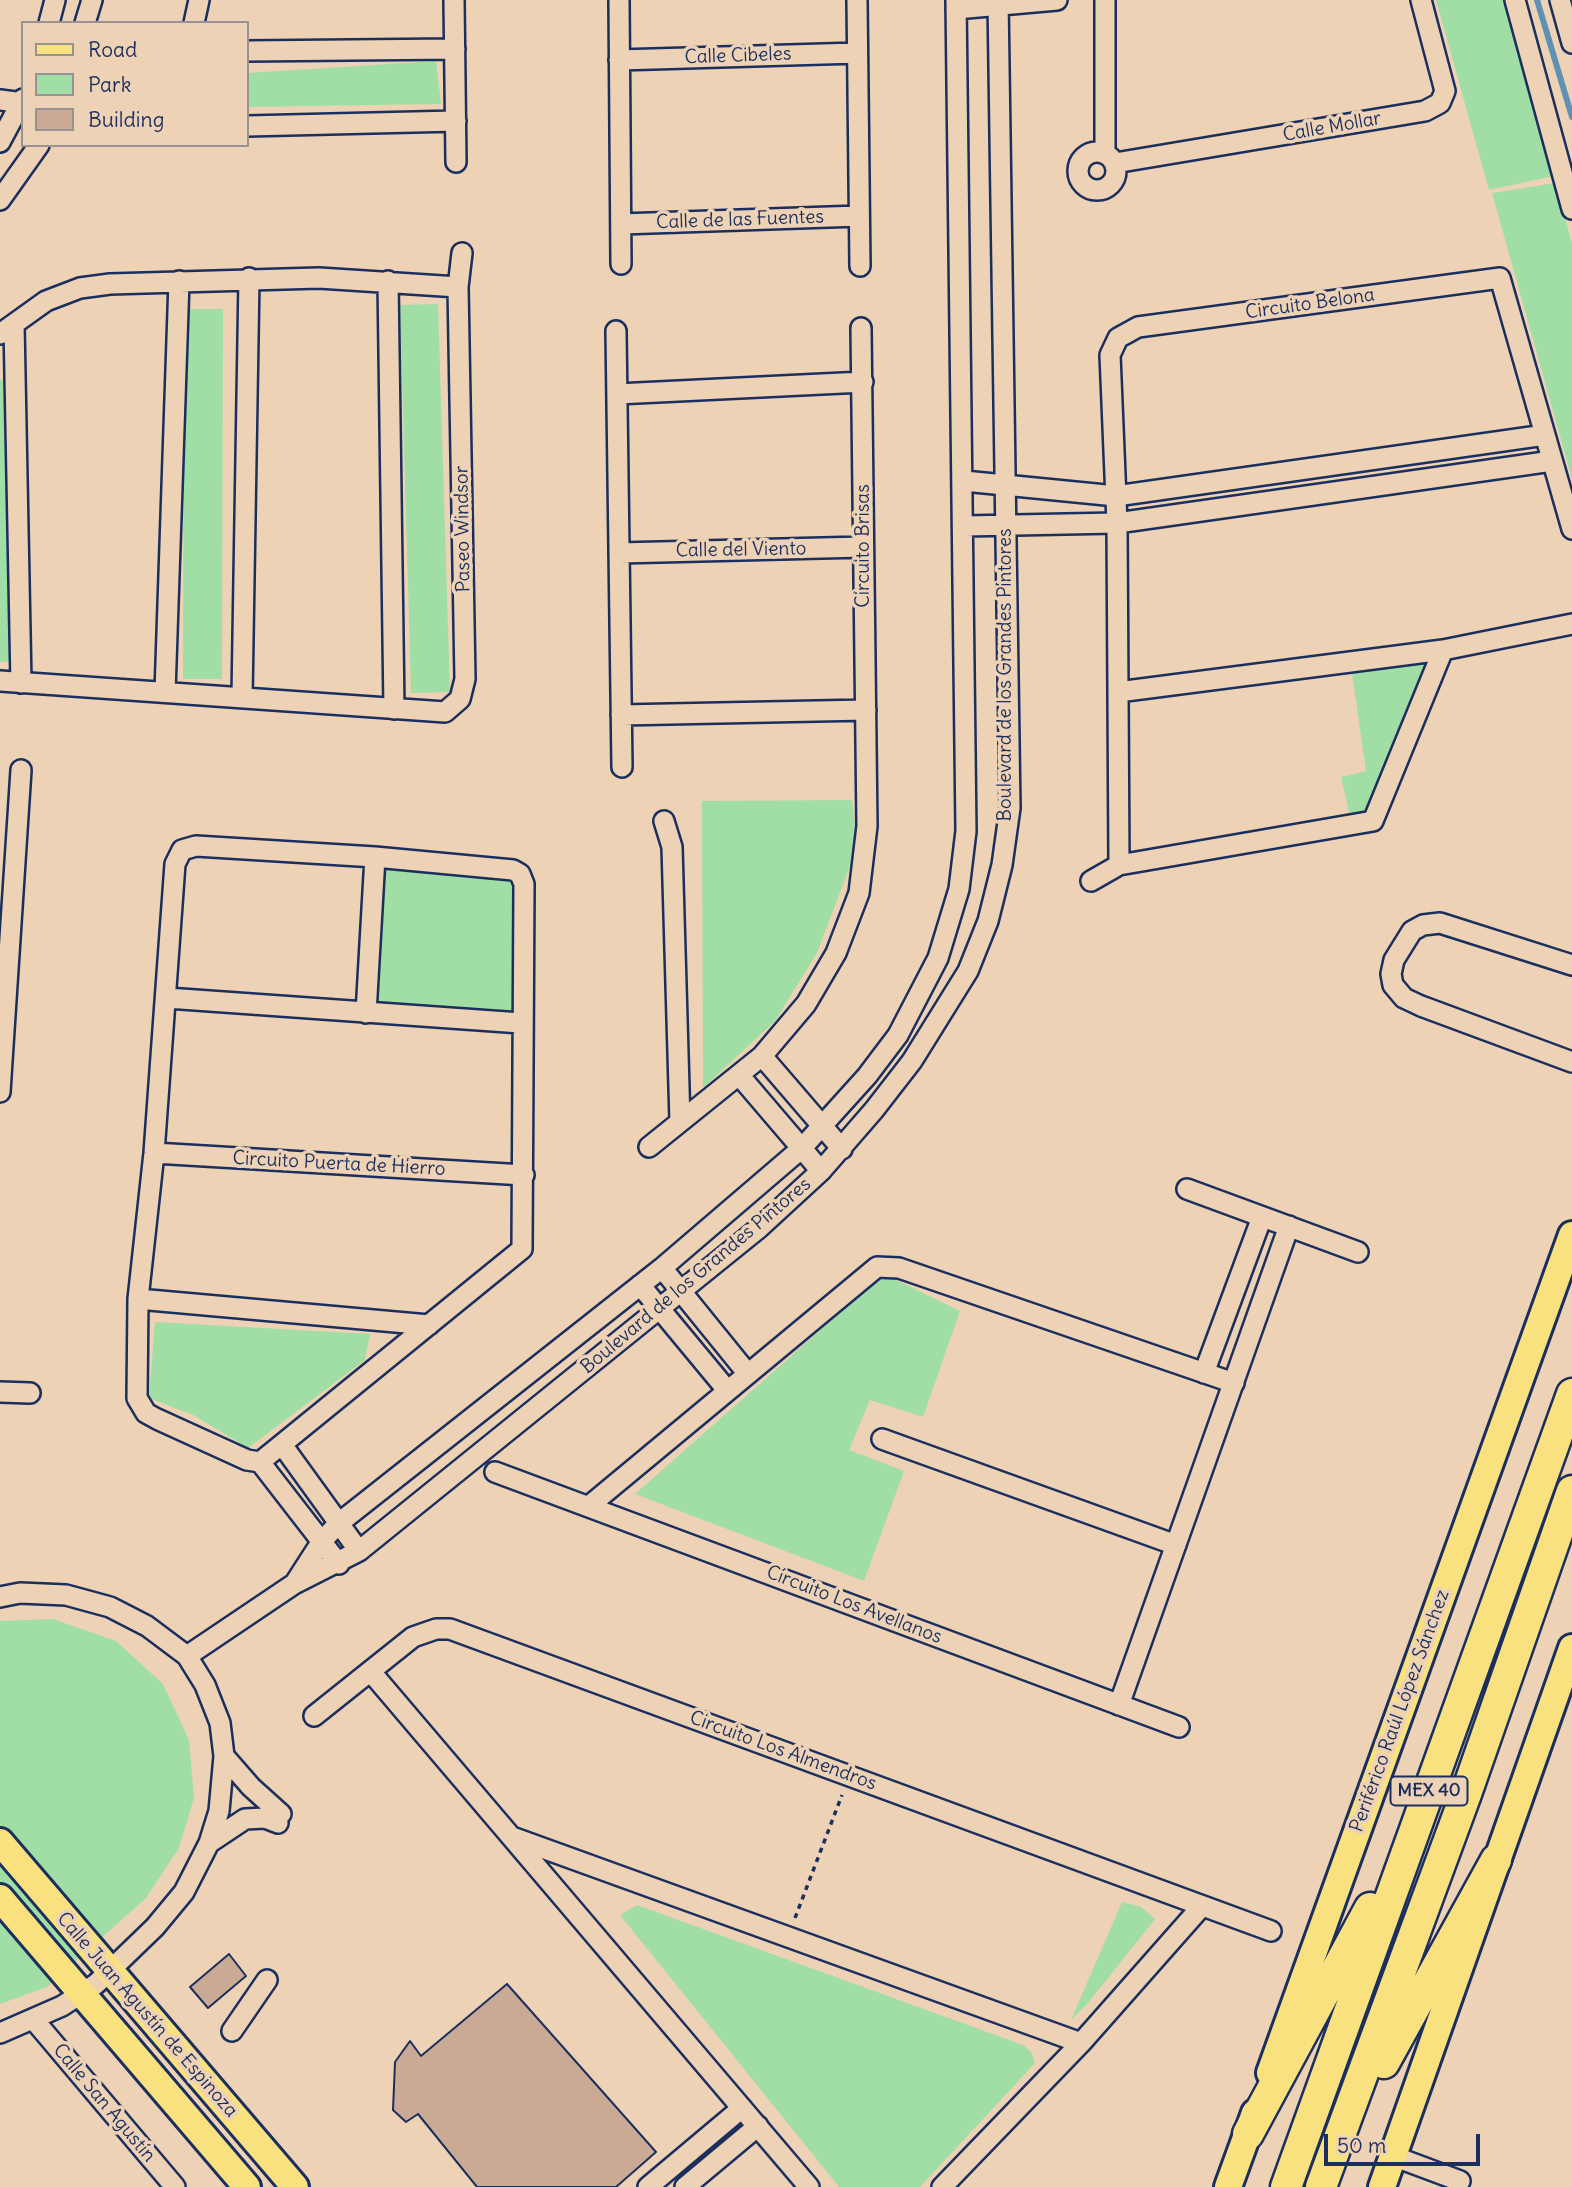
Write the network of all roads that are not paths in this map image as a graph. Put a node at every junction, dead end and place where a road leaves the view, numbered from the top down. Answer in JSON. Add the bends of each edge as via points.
{"nodes":[{"id":1,"x":55,"y":0,"type":"edge"},
{"id":2,"x":92,"y":0,"type":"edge"},
{"id":3,"x":199,"y":0,"type":"edge"},
{"id":4,"x":454,"y":0,"type":"edge"},
{"id":5,"x":619,"y":0,"type":"edge"},
{"id":6,"x":857,"y":0,"type":"edge"},
{"id":7,"x":1057,"y":0,"type":"edge"},
{"id":8,"x":1105,"y":0,"type":"edge"},
{"id":9,"x":1421,"y":0,"type":"edge"},
{"id":10,"x":1515,"y":0,"type":"edge"},
{"id":11,"x":1560,"y":0,"type":"edge"},
{"id":12,"x":998,"y":2,"type":"edge"},
{"id":13,"x":956,"y":4,"type":"edge"},
{"id":14,"x":50,"y":21,"type":"edge"},
{"id":15,"x":86,"y":21,"type":"edge"},
{"id":16,"x":194,"y":21,"type":"edge"},
{"id":17,"x":1572,"y":43,"type":"edge"},
{"id":18,"x":455,"y":49,"type":"junction"},
{"id":19,"x":248,"y":51,"type":"edge"},
{"id":20,"x":857,"y":53,"type":"junction"},
{"id":21,"x":619,"y":60,"type":"junction"},
{"id":22,"x":0,"y":100,"type":"edge"},
{"id":23,"x":21,"y":102,"type":"edge"},
{"id":24,"x":21,"y":104,"type":"edge"},
{"id":25,"x":456,"y":121,"type":"junction"},
{"id":26,"x":248,"y":126,"type":"edge"},
{"id":27,"x":7,"y":135,"type":"edge"},
{"id":28,"x":38,"y":147,"type":"edge"},
{"id":29,"x":456,"y":162,"type":"dead end"},
{"id":30,"x":0,"y":200,"type":"edge"},
{"id":31,"x":1572,"y":209,"type":"edge"},
{"id":32,"x":859,"y":216,"type":"junction"},
{"id":33,"x":621,"y":224,"type":"junction"},
{"id":34,"x":462,"y":253,"type":"dead end"},
{"id":35,"x":621,"y":264,"type":"dead end"},
{"id":36,"x":860,"y":266,"type":"dead end"},
{"id":37,"x":249,"y":278,"type":"junction"},
{"id":38,"x":178,"y":281,"type":"junction"},
{"id":39,"x":388,"y":281,"type":"junction"},
{"id":40,"x":458,"y":287,"type":"junction"},
{"id":41,"x":861,"y":328,"type":"dead end"},
{"id":42,"x":7,"y":329,"type":"edge"},
{"id":43,"x":616,"y":331,"type":"dead end"},
{"id":44,"x":863,"y":382,"type":"junction"},
{"id":45,"x":617,"y":394,"type":"junction"},
{"id":46,"x":1545,"y":435,"type":"junction"},
{"id":47,"x":1552,"y":461,"type":"junction"},
{"id":48,"x":964,"y":481,"type":"junction"},
{"id":49,"x":1004,"y":485,"type":"junction"},
{"id":50,"x":1116,"y":496,"type":"junction"},
{"id":51,"x":1117,"y":523,"type":"junction"},
{"id":52,"x":1006,"y":525,"type":"junction"},
{"id":53,"x":964,"y":526,"type":"junction"},
{"id":54,"x":1572,"y":530,"type":"edge"},
{"id":55,"x":863,"y":547,"type":"junction"},
{"id":56,"x":619,"y":553,"type":"junction"},
{"id":57,"x":1572,"y":624,"type":"edge"},
{"id":58,"x":1443,"y":650,"type":"junction"},
{"id":59,"x":0,"y":681,"type":"edge"},
{"id":60,"x":21,"y":683,"type":"junction"},
{"id":61,"x":166,"y":692,"type":"junction"},
{"id":62,"x":1118,"y":692,"type":"junction"},
{"id":63,"x":242,"y":697,"type":"junction"},
{"id":64,"x":394,"y":709,"type":"junction"},
{"id":65,"x":866,"y":710,"type":"junction"},
{"id":66,"x":621,"y":715,"type":"junction"},
{"id":67,"x":622,"y":767,"type":"dead end"},
{"id":68,"x":21,"y":770,"type":"dead end"},
{"id":69,"x":664,"y":821,"type":"dead end"},
{"id":70,"x":9,"y":838,"type":"edge"},
{"id":71,"x":375,"y":857,"type":"junction"},
{"id":72,"x":1119,"y":865,"type":"junction"},
{"id":73,"x":1091,"y":881,"type":"dead end"},
{"id":74,"x":1572,"y":965,"type":"edge"},
{"id":75,"x":167,"y":998,"type":"junction"},
{"id":76,"x":3,"y":1007,"type":"edge"},
{"id":77,"x":366,"y":1013,"type":"junction"},
{"id":78,"x":521,"y":1023,"type":"junction"},
{"id":79,"x":762,"y":1056,"type":"junction"},
{"id":80,"x":1572,"y":1062,"type":"edge"},
{"id":81,"x":739,"y":1075,"type":"junction"},
{"id":82,"x":0,"y":1092,"type":"edge"},
{"id":83,"x":680,"y":1122,"type":"junction"},
{"id":84,"x":823,"y":1127,"type":"junction"},
{"id":85,"x":649,"y":1147,"type":"dead end"},
{"id":86,"x":802,"y":1149,"type":"junction"},
{"id":87,"x":842,"y":1149,"type":"junction"},
{"id":88,"x":155,"y":1153,"type":"junction"},
{"id":89,"x":821,"y":1171,"type":"junction"},
{"id":90,"x":524,"y":1175,"type":"junction"},
{"id":91,"x":1187,"y":1189,"type":"dead end"},
{"id":92,"x":1262,"y":1217,"type":"junction"},
{"id":93,"x":1289,"y":1226,"type":"junction"},
{"id":94,"x":1572,"y":1235,"type":"edge"},
{"id":95,"x":1358,"y":1252,"type":"dead end"},
{"id":96,"x":662,"y":1268,"type":"junction"},
{"id":97,"x":640,"y":1285,"type":"junction"},
{"id":98,"x":681,"y":1291,"type":"junction"},
{"id":99,"x":138,"y":1299,"type":"junction"},
{"id":100,"x":660,"y":1308,"type":"junction"},
{"id":101,"x":429,"y":1325,"type":"junction"},
{"id":102,"x":1204,"y":1373,"type":"junction"},
{"id":103,"x":748,"y":1374,"type":"junction"},
{"id":104,"x":1234,"y":1383,"type":"junction"},
{"id":105,"x":727,"y":1390,"type":"junction"},
{"id":106,"x":0,"y":1392,"type":"edge"},
{"id":107,"x":30,"y":1393,"type":"dead end"},
{"id":108,"x":1572,"y":1394,"type":"edge"},
{"id":109,"x":881,"y":1439,"type":"dead end"},
{"id":110,"x":283,"y":1446,"type":"junction"},
{"id":111,"x":260,"y":1462,"type":"junction"},
{"id":112,"x":495,"y":1472,"type":"dead end"},
{"id":113,"x":1572,"y":1491,"type":"edge"},
{"id":114,"x":589,"y":1506,"type":"junction"},
{"id":115,"x":339,"y":1523,"type":"junction"},
{"id":116,"x":322,"y":1541,"type":"junction"},
{"id":117,"x":1176,"y":1545,"type":"junction"},
{"id":118,"x":359,"y":1551,"type":"junction"},
{"id":119,"x":340,"y":1563,"type":"junction"},
{"id":120,"x":294,"y":1584,"type":"junction"},
{"id":121,"x":0,"y":1597,"type":"edge"},
{"id":122,"x":1572,"y":1648,"type":"edge"},
{"id":123,"x":187,"y":1656,"type":"junction"},
{"id":124,"x":371,"y":1672,"type":"junction"},
{"id":125,"x":1119,"y":1705,"type":"junction"},
{"id":126,"x":314,"y":1716,"type":"dead end"},
{"id":127,"x":1179,"y":1727,"type":"dead end"},
{"id":128,"x":225,"y":1756,"type":"junction"},
{"id":129,"x":1423,"y":1805,"type":"junction"},
{"id":130,"x":511,"y":1836,"type":"junction"},
{"id":131,"x":0,"y":1842,"type":"edge"},
{"id":132,"x":209,"y":1843,"type":"junction"},
{"id":133,"x":1496,"y":1860,"type":"junction"},
{"id":134,"x":0,"y":1898,"type":"edge"},
{"id":135,"x":1202,"y":1906,"type":"junction"},
{"id":136,"x":1271,"y":1931,"type":"dead end"},
{"id":137,"x":110,"y":1973,"type":"junction"},
{"id":138,"x":267,"y":1980,"type":"dead end"},
{"id":139,"x":82,"y":1993,"type":"junction"},
{"id":140,"x":34,"y":2020,"type":"junction"},
{"id":141,"x":232,"y":2031,"type":"dead end"},
{"id":142,"x":0,"y":2033,"type":"edge"},
{"id":143,"x":1081,"y":2043,"type":"junction"},
{"id":144,"x":742,"y":2108,"type":"junction"},
{"id":145,"x":758,"y":2126,"type":"junction"},
{"id":146,"x":1248,"y":2134,"type":"junction"},
{"id":147,"x":1338,"y":2146,"type":"junction"},
{"id":148,"x":1393,"y":2156,"type":"junction"},
{"id":149,"x":670,"y":2169,"type":"junction"},
{"id":150,"x":1460,"y":2181,"type":"dead end"},
{"id":151,"x":175,"y":2187,"type":"edge"},
{"id":152,"x":247,"y":2187,"type":"edge"},
{"id":153,"x":295,"y":2187,"type":"edge"},
{"id":154,"x":648,"y":2187,"type":"edge"},
{"id":155,"x":685,"y":2187,"type":"edge"},
{"id":156,"x":809,"y":2187,"type":"edge"},
{"id":157,"x":942,"y":2187,"type":"edge"},
{"id":158,"x":1228,"y":2187,"type":"edge"},
{"id":159,"x":1286,"y":2187,"type":"edge"},
{"id":160,"x":1321,"y":2187,"type":"edge"},
{"id":161,"x":1382,"y":2187,"type":"edge"}],
"edges":[{"from":1,"to":14,"type":"street"},
{"from":2,"to":15,"type":"street"},
{"from":3,"to":16,"type":"street"},
{"from":4,"to":18,"type":"street"},
{"from":5,"to":21,"type":"street"},
{"from":6,"to":20,"type":"street"},
{"from":7,"to":12,"type":"street"},
{"from":8,"to":9,"type":"street","name":"Calle Mollar","via":[[1110,158],[1425,111],[1440,103],[1445,92]]},
{"from":10,"to":31,"type":"street"},
{"from":11,"to":17,"type":"street"},
{"from":12,"to":13,"type":"street"},
{"from":12,"to":49,"type":"street","name":"Boulevard de los Grandes Pintores"},
{"from":13,"to":48,"type":"street","name":"Boulevard de los Grandes Pintores"},
{"from":18,"to":19,"type":"street"},
{"from":18,"to":25,"type":"street"},
{"from":20,"to":21,"type":"street","name":"Calle Cibeles"},
{"from":20,"to":32,"type":"street"},
{"from":21,"to":33,"type":"street"},
{"from":22,"to":23,"type":"street"},
{"from":24,"to":27,"type":"street"},
{"from":25,"to":26,"type":"street"},
{"from":25,"to":29,"type":"street"},
{"from":28,"to":30,"type":"street"},
{"from":32,"to":33,"type":"street","name":"Calle de las Fuentes"},
{"from":32,"to":36,"type":"street"},
{"from":33,"to":35,"type":"street"},
{"from":34,"to":40,"type":"street","name":"Paseo Windsor"},
{"from":37,"to":38,"type":"street"},
{"from":37,"to":39,"type":"street"},
{"from":37,"to":63,"type":"street"},
{"from":38,"to":42,"type":"street","via":[[80,288],[46,301]]},
{"from":38,"to":61,"type":"street"},
{"from":39,"to":40,"type":"street"},
{"from":39,"to":64,"type":"street"},
{"from":40,"to":64,"type":"street","name":"Paseo Windsor","via":[[465,679],[460,699],[446,712]]},
{"from":41,"to":44,"type":"street","name":"Circuito Brisas"},
{"from":42,"to":60,"type":"street"},
{"from":43,"to":45,"type":"street"},
{"from":44,"to":45,"type":"street"},
{"from":44,"to":55,"type":"street","name":"Circuito Brisas"},
{"from":45,"to":56,"type":"street"},
{"from":46,"to":47,"type":"street","name":"Circuito Belona"},
{"from":46,"to":50,"type":"street"},
{"from":46,"to":50,"type":"street","name":"Circuito Belona","via":[[1500,278],[1138,327],[1118,338],[1110,355]]},
{"from":47,"to":51,"type":"street"},
{"from":47,"to":54,"type":"street","name":"Circuito Belona"},
{"from":48,"to":49,"type":"street"},
{"from":48,"to":53,"type":"street","name":"Boulevard de los Grandes Pintores"},
{"from":49,"to":50,"type":"street"},
{"from":49,"to":52,"type":"street","name":"Boulevard de los Grandes Pintores"},
{"from":50,"to":51,"type":"street","name":"Circuito Belona"},
{"from":51,"to":52,"type":"street"},
{"from":51,"to":62,"type":"street","name":"Circuito Belona"},
{"from":52,"to":53,"type":"street"},
{"from":52,"to":87,"type":"street","name":"Boulevard de los Grandes Pintores","via":[[1010,808],[988,921],[948,1006]]},
{"from":53,"to":84,"type":"street","name":"Boulevard de los Grandes Pintores","via":[[966,831],[959,889],[938,958],[898,1035]]},
{"from":55,"to":56,"type":"street","name":"Calle del Viento"},
{"from":55,"to":65,"type":"street","name":"Circuito Brisas"},
{"from":56,"to":66,"type":"street"},
{"from":57,"to":58,"type":"street"},
{"from":58,"to":62,"type":"street"},
{"from":58,"to":72,"type":"street","via":[[1373,821]]},
{"from":59,"to":60,"type":"street","name":"Paseo Windsor"},
{"from":60,"to":61,"type":"street","name":"Paseo Windsor"},
{"from":61,"to":63,"type":"street","name":"Paseo Windsor"},
{"from":62,"to":72,"type":"street","name":"Circuito Belona"},
{"from":63,"to":64,"type":"street","name":"Paseo Windsor"},
{"from":65,"to":66,"type":"street"},
{"from":65,"to":79,"type":"street","name":"Circuito Brisas","via":[[867,826],[859,893],[836,953],[806,1004]]},
{"from":66,"to":67,"type":"street"},
{"from":68,"to":70,"type":"street"},
{"from":69,"to":83,"type":"street","via":[[672,847]]},
{"from":70,"to":76,"type":"street"},
{"from":71,"to":75,"type":"street","via":[[196,846],[181,850],[175,864]]},
{"from":71,"to":77,"type":"street"},
{"from":71,"to":78,"type":"street","via":[[520,874],[524,884]]},
{"from":72,"to":73,"type":"street"},
{"from":74,"to":80,"type":"street","via":[[1440,923],[1412,931],[1391,974],[1404,998]]},
{"from":75,"to":77,"type":"street"},
{"from":75,"to":88,"type":"street"},
{"from":76,"to":82,"type":"street"},
{"from":77,"to":78,"type":"street"},
{"from":78,"to":90,"type":"street"},
{"from":79,"to":81,"type":"street","name":"Circuito Brisas"},
{"from":79,"to":84,"type":"street"},
{"from":81,"to":83,"type":"street","name":"Circuito Brisas"},
{"from":81,"to":86,"type":"street"},
{"from":83,"to":85,"type":"street","name":"Circuito Brisas"},
{"from":84,"to":86,"type":"street","name":"Boulevard de los Grandes Pintores"},
{"from":84,"to":87,"type":"street"},
{"from":86,"to":89,"type":"street"},
{"from":86,"to":96,"type":"street","name":"Boulevard de los Grandes Pintores"},
{"from":87,"to":89,"type":"street","name":"Boulevard de los Grandes Pintores"},
{"from":88,"to":90,"type":"street","name":"Circuito Puerta de Hierro"},
{"from":88,"to":99,"type":"street"},
{"from":89,"to":98,"type":"street","name":"Boulevard de los Grandes Pintores"},
{"from":90,"to":101,"type":"street","via":[[522,1249]]},
{"from":91,"to":92,"type":"street"},
{"from":92,"to":93,"type":"street"},
{"from":92,"to":102,"type":"street"},
{"from":93,"to":95,"type":"street"},
{"from":93,"to":104,"type":"street"},
{"from":94,"to":146,"type":"main road","name":"Periférico Raúl López Sánchez"},
{"from":96,"to":97,"type":"street","name":"Boulevard de los Grandes Pintores"},
{"from":96,"to":98,"type":"street"},
{"from":97,"to":100,"type":"street"},
{"from":97,"to":115,"type":"street","name":"Boulevard de los Grandes Pintores"},
{"from":98,"to":100,"type":"street","name":"Boulevard de los Grandes Pintores"},
{"from":98,"to":103,"type":"street"},
{"from":99,"to":101,"type":"street"},
{"from":99,"to":111,"type":"street","via":[[139,1406],[157,1419]]},
{"from":100,"to":105,"type":"street"},
{"from":100,"to":118,"type":"street","name":"Boulevard de los Grandes Pintores"},
{"from":101,"to":110,"type":"street"},
{"from":102,"to":103,"type":"street","via":[[888,1265],[867,1273]]},
{"from":102,"to":104,"type":"street"},
{"from":103,"to":105,"type":"street"},
{"from":104,"to":117,"type":"street"},
{"from":105,"to":114,"type":"street"},
{"from":106,"to":107,"type":"street"},
{"from":108,"to":129,"type":"highway","number":"MEX 40"},
{"from":109,"to":117,"type":"street"},
{"from":110,"to":111,"type":"street"},
{"from":110,"to":115,"type":"street"},
{"from":111,"to":116,"type":"street"},
{"from":112,"to":114,"type":"street","name":"Circuito Los Avellanos"},
{"from":113,"to":147,"type":"highway","number":"MEX 40"},
{"from":114,"to":125,"type":"street","name":"Circuito Los Avellanos"},
{"from":115,"to":116,"type":"street","name":"Boulevard de los Grandes Pintores"},
{"from":115,"to":118,"type":"street"},
{"from":116,"to":119,"type":"street"},
{"from":116,"to":120,"type":"street","name":"Boulevard de los Grandes Pintores"},
{"from":117,"to":125,"type":"street"},
{"from":118,"to":119,"type":"street","name":"Boulevard de los Grandes Pintores"},
{"from":119,"to":120,"type":"street","name":"Boulevard de los Grandes Pintores"},
{"from":120,"to":123,"type":"street","name":"Boulevard de los Grandes Pintores"},
{"from":121,"to":123,"type":"street","via":[[66,1595],[110,1607],[147,1626]]},
{"from":122,"to":133,"type":"main road"},
{"from":123,"to":128,"type":"street","via":[[220,1723]]},
{"from":124,"to":126,"type":"street","name":"Circuito Los Almendros"},
{"from":124,"to":130,"type":"street"},
{"from":124,"to":135,"type":"street","name":"Circuito Los Almendros","via":[[413,1637],[450,1629]]},
{"from":125,"to":127,"type":"street","name":"Circuito Los Avellanos"},
{"from":128,"to":132,"type":"street","via":[[221,1798]]},
{"from":128,"to":132,"type":"street","via":[[279,1819],[245,1819]]},
{"from":129,"to":146,"type":"highway"},
{"from":129,"to":159,"type":"highway","number":"MEX 40"},
{"from":130,"to":143,"type":"street"},
{"from":130,"to":144,"type":"street"},
{"from":131,"to":137,"type":"main road","name":"Calle Juan Agustín de Espinoza"},
{"from":132,"to":137,"type":"street","via":[[184,1892]]},
{"from":133,"to":147,"type":"highway"},
{"from":133,"to":148,"type":"main road"},
{"from":134,"to":139,"type":"main road","name":"Calle Juan Agustín de Espinoza"},
{"from":135,"to":136,"type":"street","name":"Circuito Los Almendros"},
{"from":135,"to":143,"type":"street"},
{"from":137,"to":139,"type":"street"},
{"from":137,"to":153,"type":"main road","name":"Calle Juan Agustín de Espinoza"},
{"from":138,"to":141,"type":"street"},
{"from":139,"to":140,"type":"street"},
{"from":139,"to":152,"type":"main road","name":"Calle Juan Agustín de Espinoza"},
{"from":140,"to":142,"type":"street"},
{"from":140,"to":151,"type":"street","name":"Calle San Agustín"},
{"from":143,"to":157,"type":"street"},
{"from":144,"to":145,"type":"street"},
{"from":144,"to":149,"type":"street"},
{"from":145,"to":155,"type":"street"},
{"from":145,"to":156,"type":"street"},
{"from":146,"to":158,"type":"main road","name":"Periférico Raúl López Sánchez"},
{"from":147,"to":160,"type":"highway","number":"MEX 40"},
{"from":148,"to":150,"type":"street"},
{"from":148,"to":161,"type":"main road"},
{"from":149,"to":154,"type":"street"},
{"from":149,"to":155,"type":"street"}]}
